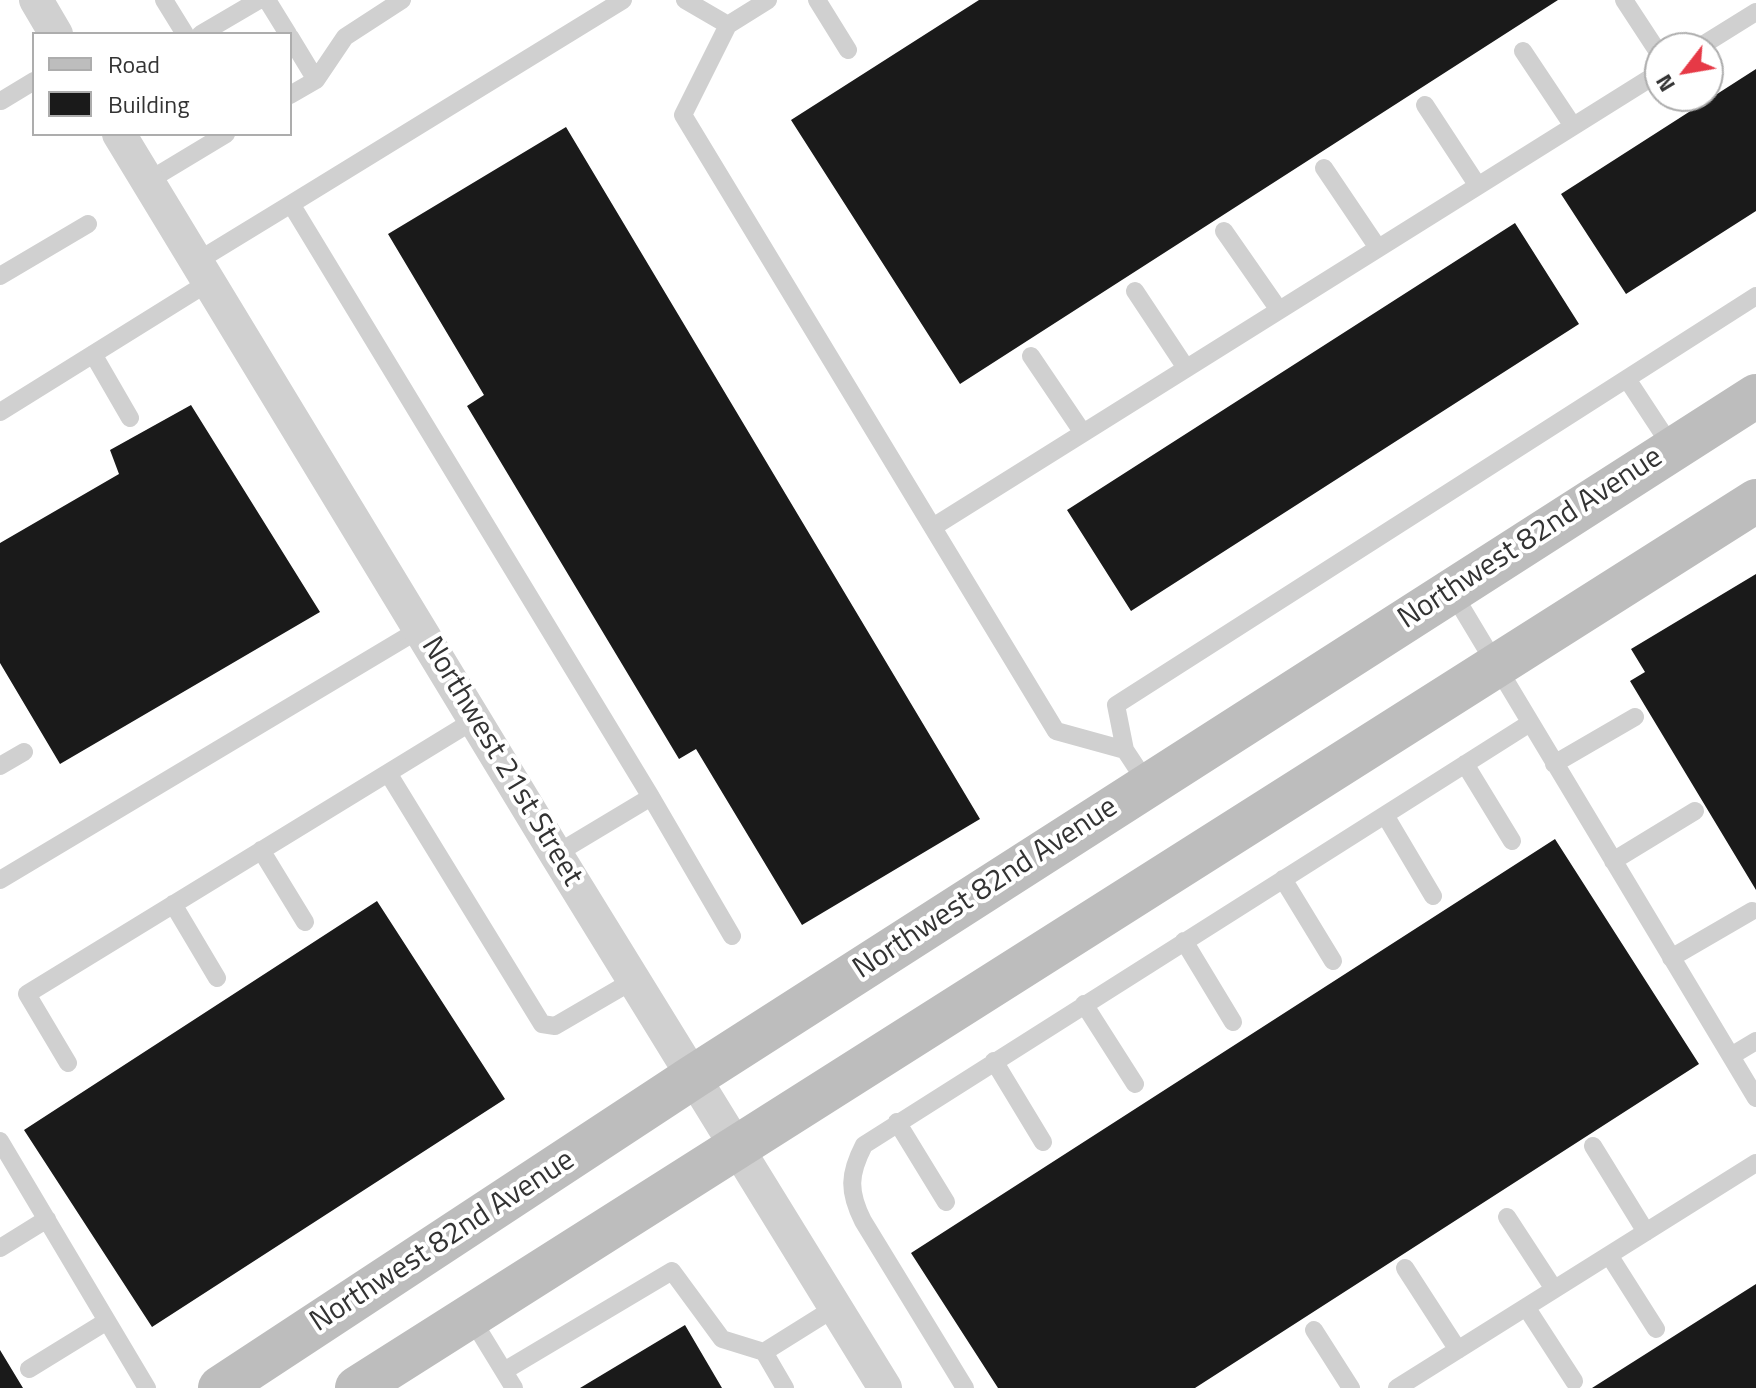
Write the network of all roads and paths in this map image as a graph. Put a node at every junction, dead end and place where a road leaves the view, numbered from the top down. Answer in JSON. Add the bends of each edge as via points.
{"nodes":[{"id":1,"x":36,"y":0,"type":"edge"},
{"id":2,"x":164,"y":0,"type":"edge"},
{"id":3,"x":259,"y":0,"type":"edge"},
{"id":4,"x":267,"y":0,"type":"edge"},
{"id":5,"x":402,"y":0,"type":"edge"},
{"id":6,"x":623,"y":0,"type":"edge"},
{"id":7,"x":685,"y":0,"type":"edge"},
{"id":8,"x":768,"y":0,"type":"edge"},
{"id":9,"x":817,"y":0,"type":"edge"},
{"id":10,"x":1624,"y":0,"type":"edge"},
{"id":11,"x":1756,"y":12,"type":"edge"},
{"id":12,"x":728,"y":25,"type":"junction"},
{"id":13,"x":55,"y":32,"type":"edge"},
{"id":14,"x":184,"y":32,"type":"edge"},
{"id":15,"x":204,"y":32,"type":"edge"},
{"id":16,"x":287,"y":32,"type":"edge"},
{"id":17,"x":1645,"y":32,"type":"edge"},
{"id":18,"x":1724,"y":32,"type":"edge"},
{"id":19,"x":292,"y":41,"type":"edge"},
{"id":20,"x":848,"y":50,"type":"dead end"},
{"id":21,"x":1523,"y":51,"type":"dead end"},
{"id":22,"x":316,"y":80,"type":"junction"},
{"id":23,"x":1644,"y":82,"type":"edge"},
{"id":24,"x":32,"y":83,"type":"edge"},
{"id":25,"x":292,"y":94,"type":"edge"},
{"id":26,"x":1425,"y":105,"type":"dead end"},
{"id":27,"x":0,"y":107,"type":"edge"},
{"id":28,"x":1573,"y":126,"type":"junction"},
{"id":29,"x":120,"y":136,"type":"edge"},
{"id":30,"x":223,"y":136,"type":"edge"},
{"id":31,"x":1324,"y":168,"type":"dead end"},
{"id":32,"x":148,"y":181,"type":"junction"},
{"id":33,"x":1478,"y":186,"type":"junction"},
{"id":34,"x":291,"y":204,"type":"junction"},
{"id":35,"x":88,"y":224,"type":"dead end"},
{"id":36,"x":1224,"y":231,"type":"dead end"},
{"id":37,"x":1378,"y":248,"type":"junction"},
{"id":38,"x":203,"y":272,"type":"junction"},
{"id":39,"x":0,"y":276,"type":"edge"},
{"id":40,"x":1135,"y":291,"type":"dead end"},
{"id":41,"x":1756,"y":296,"type":"edge"},
{"id":42,"x":1279,"y":310,"type":"junction"},
{"id":43,"x":93,"y":354,"type":"junction"},
{"id":44,"x":1031,"y":356,"type":"dead end"},
{"id":45,"x":1186,"y":368,"type":"junction"},
{"id":46,"x":1627,"y":379,"type":"junction"},
{"id":47,"x":1756,"y":396,"type":"edge"},
{"id":48,"x":0,"y":412,"type":"edge"},
{"id":49,"x":130,"y":418,"type":"dead end"},
{"id":50,"x":1083,"y":433,"type":"junction"},
{"id":51,"x":1673,"y":449,"type":"junction"},
{"id":52,"x":1756,"y":501,"type":"edge"},
{"id":53,"x":933,"y":527,"type":"junction"},
{"id":54,"x":1451,"y":590,"type":"junction"},
{"id":55,"x":420,"y":629,"type":"junction"},
{"id":56,"x":1496,"y":668,"type":"junction"},
{"id":57,"x":1635,"y":717,"type":"dead end"},
{"id":58,"x":476,"y":719,"type":"junction"},
{"id":59,"x":1530,"y":723,"type":"junction"},
{"id":60,"x":24,"y":752,"type":"dead end"},
{"id":61,"x":1465,"y":764,"type":"junction"},
{"id":62,"x":1554,"y":764,"type":"junction"},
{"id":63,"x":0,"y":766,"type":"edge"},
{"id":64,"x":1137,"y":768,"type":"junction"},
{"id":65,"x":388,"y":773,"type":"junction"},
{"id":66,"x":651,"y":797,"type":"junction"},
{"id":67,"x":1695,"y":811,"type":"dead end"},
{"id":68,"x":1385,"y":815,"type":"junction"},
{"id":69,"x":1512,"y":841,"type":"dead end"},
{"id":70,"x":261,"y":850,"type":"junction"},
{"id":71,"x":556,"y":854,"type":"junction"},
{"id":72,"x":1613,"y":861,"type":"junction"},
{"id":73,"x":1283,"y":879,"type":"junction"},
{"id":74,"x":0,"y":880,"type":"edge"},
{"id":75,"x":1433,"y":896,"type":"dead end"},
{"id":76,"x":173,"y":904,"type":"junction"},
{"id":77,"x":1752,"y":911,"type":"dead end"},
{"id":78,"x":305,"y":922,"type":"dead end"},
{"id":79,"x":732,"y":936,"type":"dead end"},
{"id":80,"x":1184,"y":941,"type":"junction"},
{"id":81,"x":1671,"y":958,"type":"junction"},
{"id":82,"x":1333,"y":961,"type":"dead end"},
{"id":83,"x":217,"y":978,"type":"dead end"},
{"id":84,"x":634,"y":980,"type":"junction"},
{"id":85,"x":1084,"y":1004,"type":"junction"},
{"id":86,"x":1233,"y":1022,"type":"dead end"},
{"id":87,"x":1756,"y":1041,"type":"edge"},
{"id":88,"x":1731,"y":1056,"type":"junction"},
{"id":89,"x":994,"y":1061,"type":"junction"},
{"id":90,"x":68,"y":1063,"type":"dead end"},
{"id":91,"x":693,"y":1077,"type":"junction"},
{"id":92,"x":1135,"y":1084,"type":"dead end"},
{"id":93,"x":1756,"y":1098,"type":"edge"},
{"id":94,"x":897,"y":1122,"type":"junction"},
{"id":95,"x":0,"y":1141,"type":"edge"},
{"id":96,"x":1043,"y":1142,"type":"dead end"},
{"id":97,"x":1593,"y":1146,"type":"dead end"},
{"id":98,"x":737,"y":1149,"type":"junction"},
{"id":99,"x":1756,"y":1163,"type":"edge"},
{"id":100,"x":946,"y":1202,"type":"dead end"},
{"id":101,"x":1507,"y":1217,"type":"dead end"},
{"id":102,"x":47,"y":1219,"type":"junction"},
{"id":103,"x":1646,"y":1232,"type":"junction"},
{"id":104,"x":0,"y":1248,"type":"edge"},
{"id":105,"x":1609,"y":1255,"type":"junction"},
{"id":106,"x":1405,"y":1268,"type":"dead end"},
{"id":107,"x":1554,"y":1289,"type":"junction"},
{"id":108,"x":836,"y":1307,"type":"junction"},
{"id":109,"x":1526,"y":1307,"type":"junction"},
{"id":110,"x":470,"y":1316,"type":"junction"},
{"id":111,"x":107,"y":1321,"type":"junction"},
{"id":112,"x":1656,"y":1329,"type":"dead end"},
{"id":113,"x":1314,"y":1330,"type":"dead end"},
{"id":114,"x":1458,"y":1350,"type":"junction"},
{"id":115,"x":764,"y":1352,"type":"junction"},
{"id":116,"x":29,"y":1369,"type":"dead end"},
{"id":117,"x":504,"y":1371,"type":"junction"},
{"id":118,"x":1427,"y":1380,"type":"edge"},
{"id":119,"x":1574,"y":1381,"type":"dead end"},
{"id":120,"x":375,"y":1383,"type":"edge"},
{"id":121,"x":147,"y":1388,"type":"edge"},
{"id":122,"x":220,"y":1388,"type":"edge"},
{"id":123,"x":514,"y":1388,"type":"edge"},
{"id":124,"x":785,"y":1388,"type":"edge"},
{"id":125,"x":885,"y":1388,"type":"edge"},
{"id":126,"x":965,"y":1388,"type":"edge"},
{"id":127,"x":1351,"y":1388,"type":"edge"},
{"id":128,"x":1397,"y":1388,"type":"edge"}],
"edges":[{"from":1,"to":13,"type":"street"},
{"from":2,"to":14,"type":"lane"},
{"from":3,"to":15,"type":"lane"},
{"from":4,"to":16,"type":"lane"},
{"from":5,"to":22,"type":"lane","via":[[345,37]]},
{"from":6,"to":34,"type":"lane"},
{"from":7,"to":12,"type":"lane"},
{"from":8,"to":12,"type":"lane"},
{"from":9,"to":20,"type":"lane"},
{"from":10,"to":17,"type":"lane"},
{"from":11,"to":18,"type":"lane"},
{"from":12,"to":53,"type":"lane","via":[[683,115]]},
{"from":19,"to":22,"type":"lane"},
{"from":21,"to":28,"type":"lane"},
{"from":22,"to":25,"type":"lane"},
{"from":23,"to":28,"type":"lane"},
{"from":24,"to":27,"type":"lane"},
{"from":26,"to":33,"type":"lane"},
{"from":28,"to":33,"type":"lane"},
{"from":29,"to":32,"type":"street","name":"Northwest 21st Street"},
{"from":30,"to":32,"type":"lane"},
{"from":31,"to":37,"type":"lane"},
{"from":32,"to":38,"type":"street","name":"Northwest 21st Street"},
{"from":33,"to":37,"type":"lane"},
{"from":34,"to":38,"type":"lane"},
{"from":34,"to":66,"type":"lane"},
{"from":35,"to":39,"type":"lane"},
{"from":36,"to":42,"type":"lane"},
{"from":37,"to":42,"type":"lane"},
{"from":38,"to":43,"type":"lane"},
{"from":38,"to":55,"type":"street","name":"Northwest 21st Street"},
{"from":40,"to":45,"type":"lane"},
{"from":41,"to":46,"type":"lane"},
{"from":42,"to":45,"type":"lane"},
{"from":43,"to":48,"type":"lane"},
{"from":43,"to":49,"type":"lane"},
{"from":44,"to":50,"type":"lane"},
{"from":45,"to":50,"type":"lane"},
{"from":46,"to":51,"type":"lane"},
{"from":46,"to":64,"type":"lane","via":[[1116,705]]},
{"from":47,"to":51,"type":"street","name":"Northwest 82nd Avenue"},
{"from":50,"to":53,"type":"lane"},
{"from":51,"to":54,"type":"street","name":"Northwest 82nd Avenue"},
{"from":52,"to":56,"type":"street"},
{"from":53,"to":64,"type":"lane","via":[[1056,731]]},
{"from":54,"to":56,"type":"lane"},
{"from":54,"to":64,"type":"street","name":"Northwest 82nd Avenue"},
{"from":55,"to":58,"type":"street","name":"Northwest 21st Street"},
{"from":55,"to":74,"type":"lane"},
{"from":56,"to":59,"type":"lane"},
{"from":56,"to":98,"type":"street"},
{"from":57,"to":62,"type":"lane"},
{"from":58,"to":65,"type":"lane"},
{"from":58,"to":71,"type":"street","name":"Northwest 21st Street"},
{"from":59,"to":61,"type":"lane"},
{"from":59,"to":62,"type":"lane"},
{"from":60,"to":63,"type":"lane"},
{"from":61,"to":68,"type":"lane"},
{"from":61,"to":69,"type":"lane"},
{"from":62,"to":72,"type":"lane"},
{"from":64,"to":91,"type":"street","name":"Northwest 82nd Avenue"},
{"from":65,"to":70,"type":"lane"},
{"from":65,"to":84,"type":"lane","via":[[542,1024],[555,1026]]},
{"from":66,"to":71,"type":"lane"},
{"from":66,"to":79,"type":"lane"},
{"from":67,"to":72,"type":"lane"},
{"from":68,"to":73,"type":"lane"},
{"from":68,"to":75,"type":"lane"},
{"from":70,"to":76,"type":"lane"},
{"from":70,"to":78,"type":"lane"},
{"from":71,"to":84,"type":"street","name":"Northwest 21st Street"},
{"from":72,"to":81,"type":"lane"},
{"from":73,"to":80,"type":"lane"},
{"from":73,"to":82,"type":"lane"},
{"from":76,"to":83,"type":"lane"},
{"from":76,"to":90,"type":"lane","via":[[27,994]]},
{"from":77,"to":81,"type":"lane"},
{"from":80,"to":85,"type":"lane"},
{"from":80,"to":86,"type":"lane"},
{"from":81,"to":88,"type":"lane"},
{"from":84,"to":91,"type":"street","name":"Northwest 21st Street"},
{"from":85,"to":89,"type":"lane"},
{"from":85,"to":92,"type":"lane"},
{"from":87,"to":88,"type":"lane"},
{"from":88,"to":93,"type":"lane"},
{"from":89,"to":94,"type":"lane"},
{"from":89,"to":96,"type":"lane"},
{"from":91,"to":98,"type":"street","name":"Northwest 21st Street"},
{"from":91,"to":122,"type":"street","name":"Northwest 82nd Avenue"},
{"from":94,"to":100,"type":"lane"},
{"from":94,"to":126,"type":"lane","via":[[859,1154],[851,1183],[854,1203]]},
{"from":95,"to":102,"type":"lane"},
{"from":97,"to":103,"type":"lane"},
{"from":98,"to":108,"type":"street","name":"Northwest 21st Street"},
{"from":98,"to":110,"type":"street"},
{"from":99,"to":103,"type":"lane"},
{"from":101,"to":107,"type":"lane"},
{"from":102,"to":104,"type":"lane"},
{"from":102,"to":111,"type":"lane"},
{"from":103,"to":105,"type":"lane"},
{"from":105,"to":107,"type":"lane"},
{"from":105,"to":112,"type":"lane"},
{"from":106,"to":114,"type":"lane"},
{"from":107,"to":109,"type":"lane"},
{"from":108,"to":115,"type":"lane"},
{"from":108,"to":125,"type":"street","name":"Northwest 21st Street"},
{"from":109,"to":114,"type":"lane"},
{"from":109,"to":119,"type":"lane"},
{"from":110,"to":117,"type":"lane"},
{"from":110,"to":120,"type":"street"},
{"from":111,"to":116,"type":"lane"},
{"from":111,"to":121,"type":"lane"},
{"from":113,"to":127,"type":"lane"},
{"from":114,"to":118,"type":"lane"},
{"from":115,"to":117,"type":"lane","via":[[722,1339],[672,1271]]},
{"from":115,"to":124,"type":"lane"},
{"from":117,"to":123,"type":"lane"},
{"from":118,"to":128,"type":"lane"}]}
